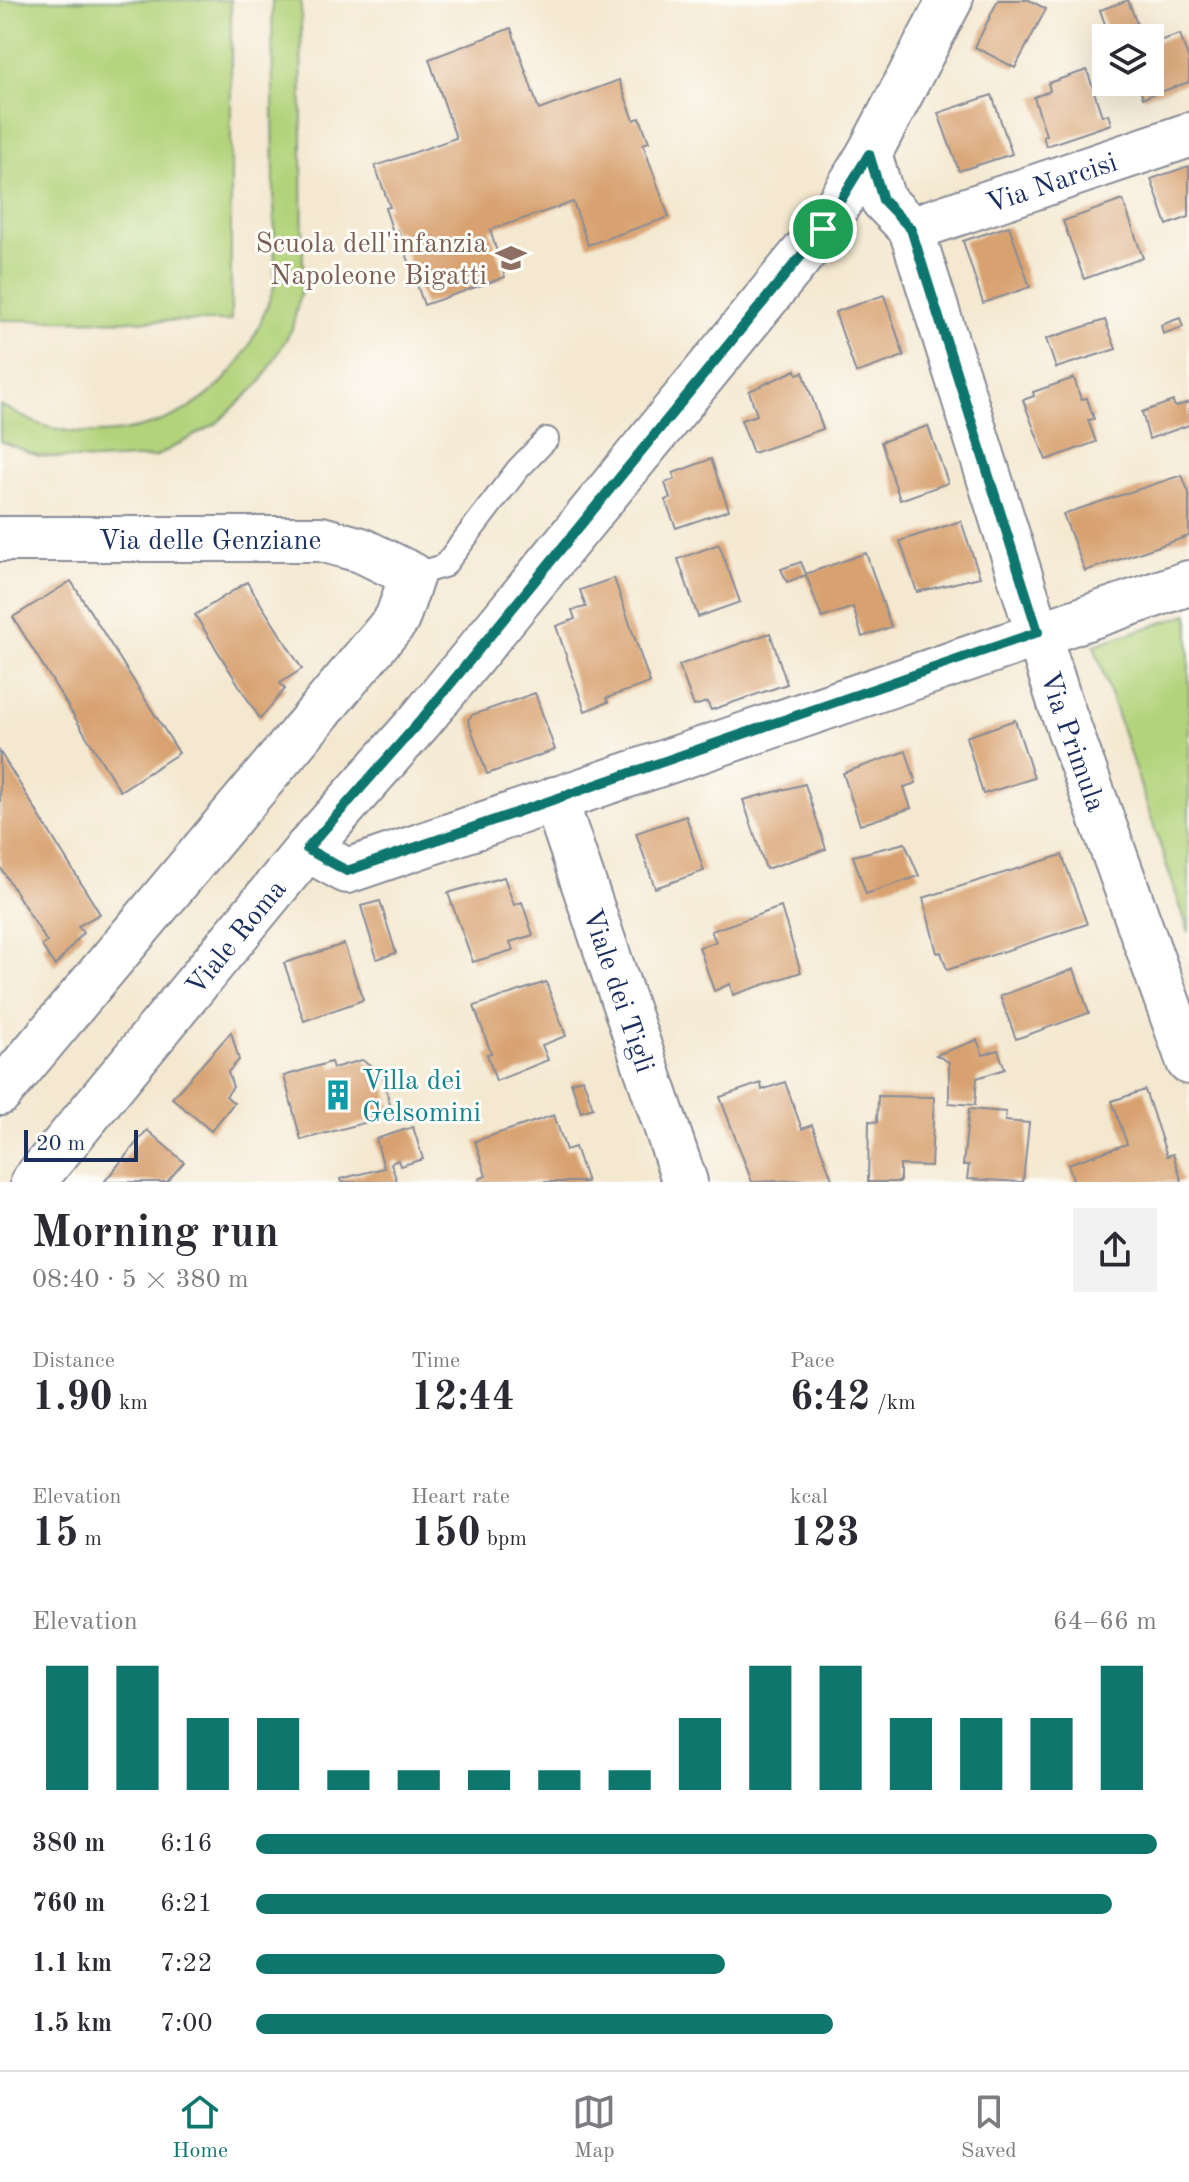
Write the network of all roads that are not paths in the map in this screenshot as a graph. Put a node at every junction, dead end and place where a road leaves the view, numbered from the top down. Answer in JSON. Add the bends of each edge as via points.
{"nodes":[{"id":1,"x":950,"y":0,"type":"edge"},
{"id":2,"x":1189,"y":135,"type":"edge"},
{"id":3,"x":869,"y":154,"type":"junction"},
{"id":4,"x":911,"y":229,"type":"junction"},
{"id":5,"x":547,"y":439,"type":"dead end"},
{"id":6,"x":0,"y":539,"type":"edge"},
{"id":7,"x":412,"y":575,"type":"junction"},
{"id":8,"x":1189,"y":583,"type":"edge"},
{"id":9,"x":1038,"y":632,"type":"junction"},
{"id":10,"x":555,"y":799,"type":"junction"},
{"id":11,"x":307,"y":849,"type":"junction"},
{"id":12,"x":1189,"y":1062,"type":"edge"},
{"id":13,"x":0,"y":1093,"type":"edge"},
{"id":14,"x":33,"y":1182,"type":"edge"},
{"id":15,"x":685,"y":1182,"type":"edge"}],
"edges":[{"from":1,"to":3,"type":"street","name":"Viale Roma"},
{"from":2,"to":4,"type":"street","name":"Via Narcisi"},
{"from":3,"to":4,"type":"street","name":"Via Primula","via":[[883,200]]},
{"from":3,"to":11,"type":"street","name":"Viale Roma","via":[[823,229],[421,720]]},
{"from":4,"to":9,"type":"street","name":"Via Primula"},
{"from":5,"to":7,"type":"lane","via":[[444,566]]},
{"from":6,"to":7,"type":"street","name":"Via delle Genziane","via":[[321,539],[361,550]]},
{"from":7,"to":13,"type":"street","via":[[397,619]]},
{"from":8,"to":9,"type":"street"},
{"from":9,"to":10,"type":"street"},
{"from":9,"to":12,"type":"street","name":"Via Primula"},
{"from":10,"to":11,"type":"street","via":[[347,871]]},
{"from":10,"to":15,"type":"street","name":"Viale dei Tigli"},
{"from":11,"to":14,"type":"street","name":"Viale Roma"}]}
